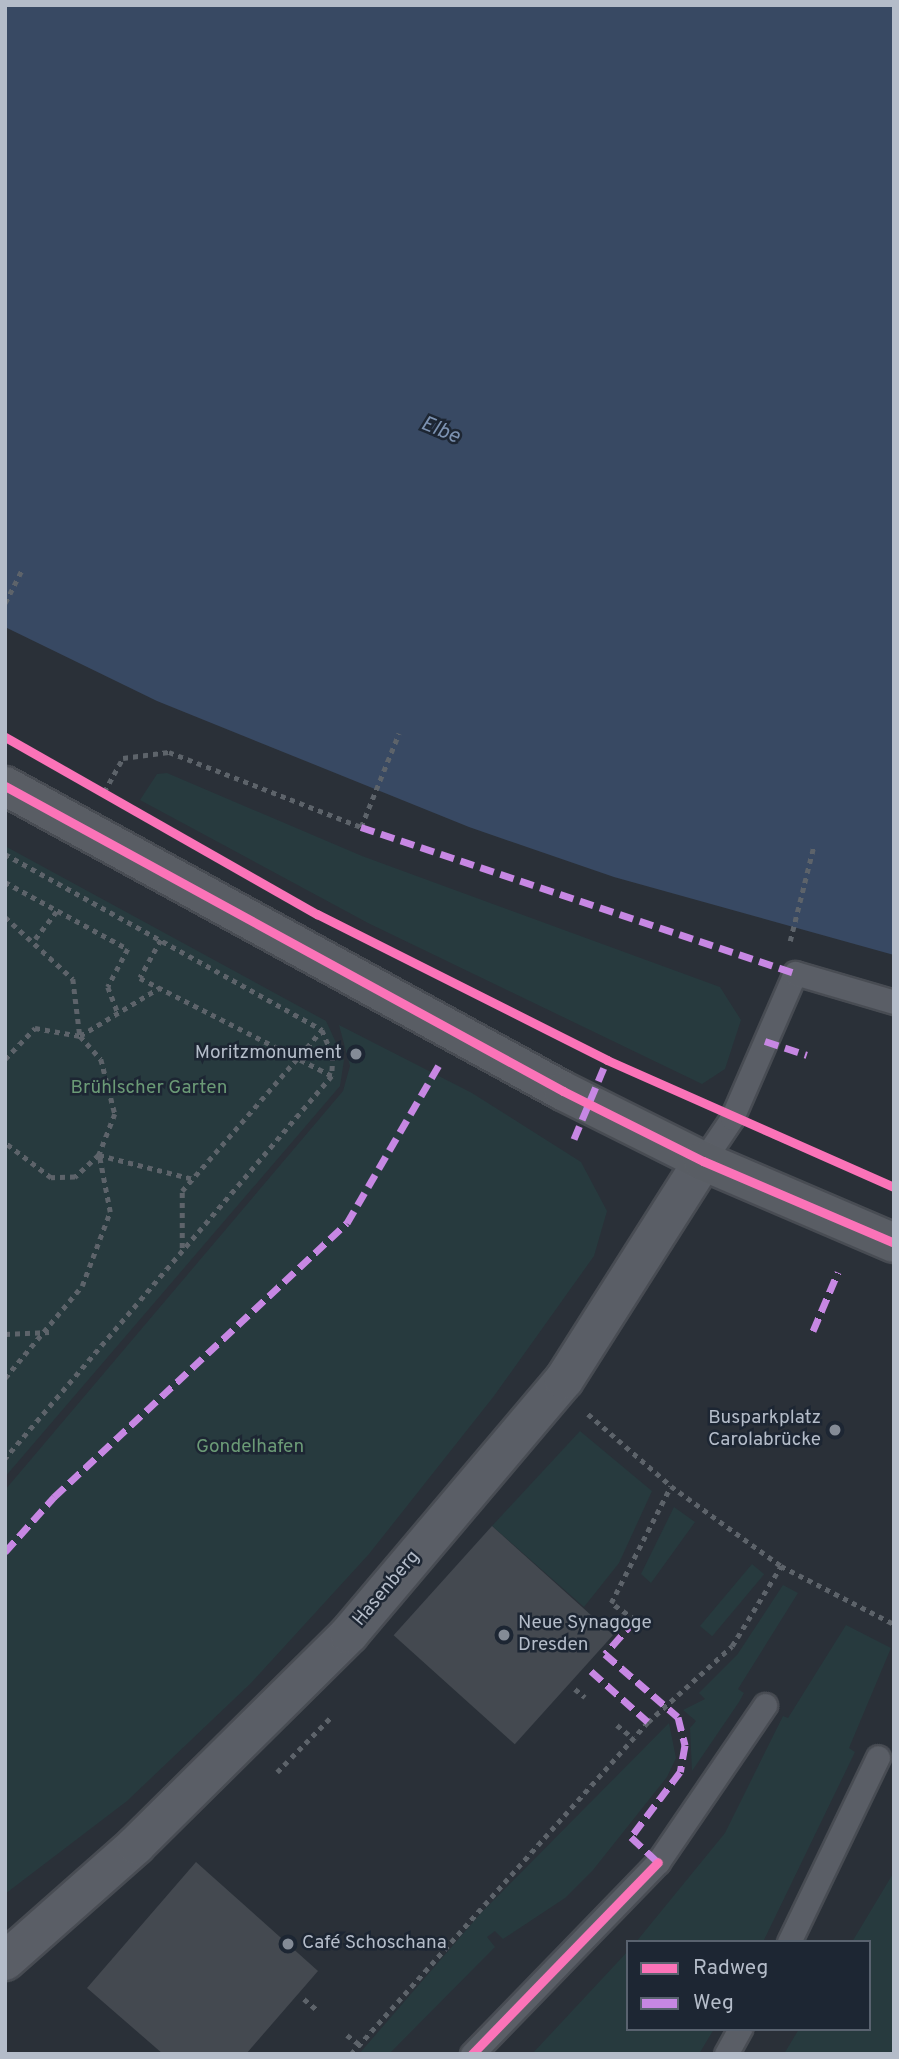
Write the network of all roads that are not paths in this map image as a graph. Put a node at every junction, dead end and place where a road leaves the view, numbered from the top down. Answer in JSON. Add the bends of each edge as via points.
{"nodes":[{"id":1,"x":5,"y":786,"type":"edge"},
{"id":2,"x":894,"y":1002,"type":"edge"},
{"id":3,"x":704,"y":1161,"type":"junction"},
{"id":4,"x":894,"y":1243,"type":"edge"},
{"id":5,"x":765,"y":1705,"type":"dead end"},
{"id":6,"x":878,"y":1757,"type":"dead end"},
{"id":7,"x":790,"y":1940,"type":"edge"},
{"id":8,"x":5,"y":1961,"type":"edge"},
{"id":9,"x":739,"y":2031,"type":"edge"},
{"id":10,"x":472,"y":2054,"type":"edge"},
{"id":11,"x":726,"y":2054,"type":"edge"}],
"edges":[{"from":1,"to":3,"type":"main road"},
{"from":2,"to":3,"type":"lane","via":[[795,973],[732,1118]]},
{"from":3,"to":4,"type":"main road"},
{"from":3,"to":8,"type":"street","name":"Hasenberg","via":[[564,1380],[349,1634],[136,1845]]},
{"from":5,"to":10,"type":"lane","via":[[658,1862]]},
{"from":6,"to":7,"type":"lane"},
{"from":9,"to":11,"type":"lane"}]}
